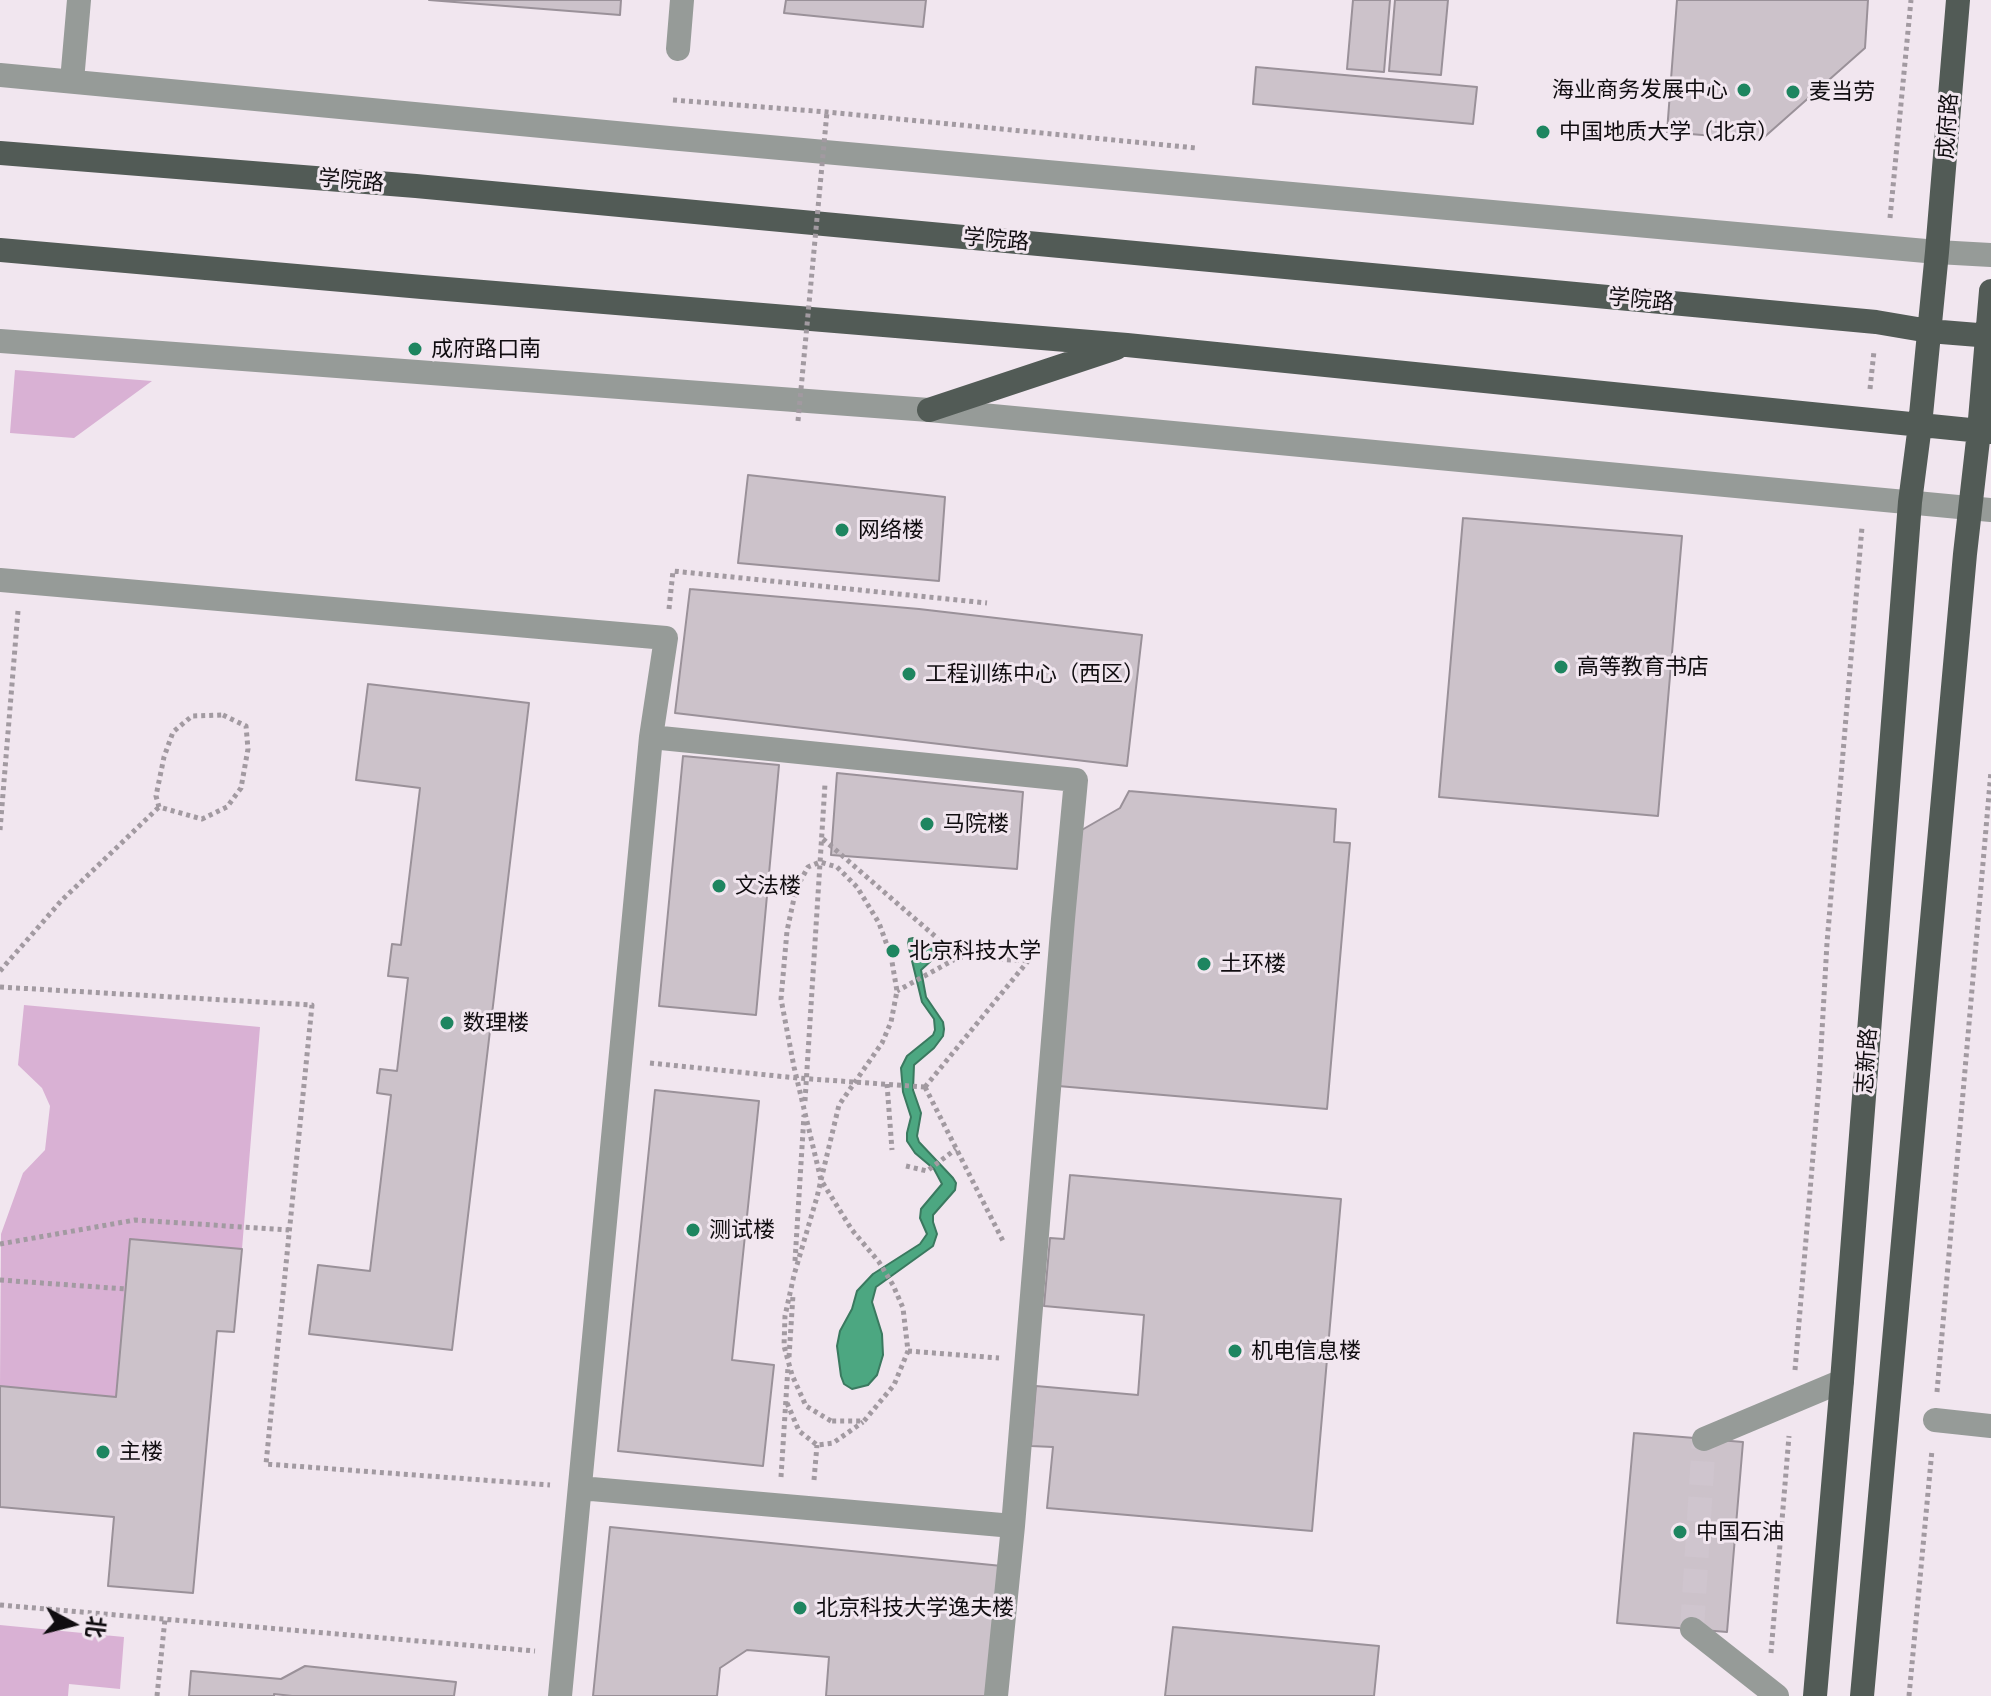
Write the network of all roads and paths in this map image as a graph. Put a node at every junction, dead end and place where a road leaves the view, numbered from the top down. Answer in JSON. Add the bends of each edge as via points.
{"nodes":[{"id":1,"x":79,"y":0,"type":"edge"},
{"id":2,"x":682,"y":0,"type":"edge"},
{"id":3,"x":1911,"y":0,"type":"edge"},
{"id":4,"x":1958,"y":0,"type":"edge"},
{"id":5,"x":678,"y":49,"type":"dead end"},
{"id":6,"x":0,"y":75,"type":"edge"},
{"id":7,"x":72,"y":81,"type":"junction"},
{"id":8,"x":673,"y":100,"type":"dead end"},
{"id":9,"x":827,"y":112,"type":"junction"},
{"id":10,"x":1196,"y":148,"type":"dead end"},
{"id":11,"x":0,"y":153,"type":"edge"},
{"id":12,"x":1887,"y":247,"type":"junction"},
{"id":13,"x":0,"y":250,"type":"edge"},
{"id":14,"x":1937,"y":252,"type":"junction"},
{"id":15,"x":1991,"y":255,"type":"edge"},
{"id":16,"x":1991,"y":291,"type":"edge"},
{"id":17,"x":1876,"y":322,"type":"junction"},
{"id":18,"x":1929,"y":331,"type":"junction"},
{"id":19,"x":1988,"y":336,"type":"edge"},
{"id":20,"x":0,"y":341,"type":"edge"},
{"id":21,"x":1127,"y":345,"type":"junction"},
{"id":22,"x":929,"y":410,"type":"junction"},
{"id":23,"x":1867,"y":419,"type":"junction"},
{"id":24,"x":798,"y":421,"type":"dead end"},
{"id":25,"x":1920,"y":425,"type":"junction"},
{"id":26,"x":1985,"y":431,"type":"edge"},
{"id":27,"x":1865,"y":499,"type":"junction"},
{"id":28,"x":1910,"y":502,"type":"junction"},
{"id":29,"x":1980,"y":508,"type":"edge"},
{"id":30,"x":10,"y":581,"type":"edge"},
{"id":31,"x":987,"y":603,"type":"dead end"},
{"id":32,"x":666,"y":638,"type":"junction"},
{"id":33,"x":651,"y":737,"type":"junction"},
{"id":34,"x":827,"y":755,"type":"junction"},
{"id":35,"x":1991,"y":771,"type":"edge"},
{"id":36,"x":159,"y":807,"type":"junction"},
{"id":37,"x":0,"y":830,"type":"edge"},
{"id":38,"x":822,"y":839,"type":"junction"},
{"id":39,"x":820,"y":862,"type":"junction"},
{"id":40,"x":959,"y":957,"type":"junction"},
{"id":41,"x":1029,"y":961,"type":"junction"},
{"id":42,"x":1059,"y":963,"type":"junction"},
{"id":43,"x":0,"y":971,"type":"edge"},
{"id":44,"x":0,"y":987,"type":"edge"},
{"id":45,"x":897,"y":991,"type":"junction"},
{"id":46,"x":621,"y":1060,"type":"junction"},
{"id":47,"x":797,"y":1078,"type":"junction"},
{"id":48,"x":806,"y":1079,"type":"junction"},
{"id":49,"x":855,"y":1082,"type":"junction"},
{"id":50,"x":887,"y":1084,"type":"junction"},
{"id":51,"x":925,"y":1087,"type":"junction"},
{"id":52,"x":804,"y":1110,"type":"junction"},
{"id":53,"x":956,"y":1149,"type":"junction"},
{"id":54,"x":892,"y":1150,"type":"dead end"},
{"id":55,"x":906,"y":1166,"type":"dead end"},
{"id":56,"x":821,"y":1180,"type":"junction"},
{"id":57,"x":289,"y":1230,"type":"junction"},
{"id":58,"x":0,"y":1244,"type":"edge"},
{"id":59,"x":1004,"y":1244,"type":"dead end"},
{"id":60,"x":794,"y":1275,"type":"junction"},
{"id":61,"x":0,"y":1280,"type":"edge"},
{"id":62,"x":126,"y":1289,"type":"dead end"},
{"id":63,"x":908,"y":1351,"type":"junction"},
{"id":64,"x":1026,"y":1360,"type":"junction"},
{"id":65,"x":788,"y":1361,"type":"junction"},
{"id":66,"x":1842,"y":1381,"type":"junction"},
{"id":67,"x":1792,"y":1402,"type":"junction"},
{"id":68,"x":1935,"y":1420,"type":"junction"},
{"id":69,"x":864,"y":1421,"type":"junction"},
{"id":70,"x":1991,"y":1426,"type":"edge"},
{"id":71,"x":1704,"y":1439,"type":"dead end"},
{"id":72,"x":580,"y":1488,"type":"junction"},
{"id":73,"x":780,"y":1505,"type":"junction"},
{"id":74,"x":1013,"y":1526,"type":"junction"},
{"id":75,"x":0,"y":1605,"type":"edge"},
{"id":76,"x":165,"y":1619,"type":"junction"},
{"id":77,"x":1692,"y":1629,"type":"dead end"},
{"id":78,"x":564,"y":1654,"type":"junction"},
{"id":79,"x":1773,"y":1692,"type":"edge"},
{"id":80,"x":157,"y":1696,"type":"edge"},
{"id":81,"x":560,"y":1696,"type":"edge"},
{"id":82,"x":996,"y":1696,"type":"edge"},
{"id":83,"x":1815,"y":1696,"type":"edge"},
{"id":84,"x":1862,"y":1696,"type":"edge"},
{"id":85,"x":1909,"y":1696,"type":"edge"}],
"edges":[{"from":1,"to":7,"type":"street"},
{"from":2,"to":5,"type":"street"},
{"from":3,"to":12,"type":"path"},
{"from":4,"to":14,"type":"main road","name":"成府路"},
{"from":6,"to":7,"type":"street"},
{"from":7,"to":12,"type":"street"},
{"from":8,"to":9,"type":"path"},
{"from":9,"to":10,"type":"path"},
{"from":9,"to":24,"type":"path","bridge":true},
{"from":11,"to":17,"type":"main road","name":"学院路","via":[[432,187]]},
{"from":12,"to":14,"type":"street"},
{"from":13,"to":21,"type":"main road"},
{"from":14,"to":15,"type":"street"},
{"from":14,"to":18,"type":"main road","name":"成府路"},
{"from":16,"to":19,"type":"main road"},
{"from":17,"to":18,"type":"main road","name":"学院路"},
{"from":17,"to":23,"type":"path"},
{"from":18,"to":19,"type":"main road","name":"学院路"},
{"from":18,"to":25,"type":"main road","name":"志新路"},
{"from":19,"to":26,"type":"main road"},
{"from":20,"to":22,"type":"street"},
{"from":21,"to":22,"type":"main road"},
{"from":21,"to":23,"type":"main road"},
{"from":22,"to":27,"type":"street"},
{"from":23,"to":25,"type":"main road"},
{"from":25,"to":26,"type":"main road"},
{"from":25,"to":28,"type":"main road","name":"志新路"},
{"from":26,"to":29,"type":"main road"},
{"from":27,"to":28,"type":"street"},
{"from":27,"to":67,"type":"path"},
{"from":28,"to":29,"type":"street"},
{"from":28,"to":66,"type":"main road","name":"志新路"},
{"from":29,"to":84,"type":"main road"},
{"from":30,"to":32,"type":"street"},
{"from":30,"to":37,"type":"path"},
{"from":31,"to":32,"type":"path","via":[[673,571]]},
{"from":32,"to":33,"type":"street"},
{"from":33,"to":34,"type":"street"},
{"from":33,"to":46,"type":"street"},
{"from":34,"to":38,"type":"path"},
{"from":34,"to":42,"type":"street","via":[[1076,780]]},
{"from":35,"to":68,"type":"path"},
{"from":36,"to":36,"type":"path","via":[[202,819],[227,807],[241,788],[246,726],[223,715],[192,716],[173,732],[156,796]]},
{"from":36,"to":43,"type":"path","via":[[62,900]]},
{"from":38,"to":39,"type":"path"},
{"from":38,"to":40,"type":"path"},
{"from":39,"to":45,"type":"path","via":[[837,867],[857,887],[879,923]]},
{"from":39,"to":47,"type":"path","via":[[808,867],[796,889],[787,931],[781,999]]},
{"from":39,"to":48,"type":"path"},
{"from":40,"to":41,"type":"path"},
{"from":40,"to":45,"type":"path"},
{"from":41,"to":42,"type":"path"},
{"from":41,"to":51,"type":"path"},
{"from":42,"to":64,"type":"street"},
{"from":44,"to":57,"type":"path","via":[[312,1005]]},
{"from":45,"to":49,"type":"path","via":[[882,1043]]},
{"from":46,"to":47,"type":"path"},
{"from":46,"to":72,"type":"street"},
{"from":47,"to":48,"type":"path"},
{"from":47,"to":52,"type":"path"},
{"from":48,"to":49,"type":"path"},
{"from":48,"to":52,"type":"path"},
{"from":49,"to":50,"type":"path"},
{"from":49,"to":56,"type":"path","via":[[839,1105]]},
{"from":50,"to":51,"type":"path"},
{"from":50,"to":54,"type":"path"},
{"from":51,"to":53,"type":"path"},
{"from":52,"to":56,"type":"path"},
{"from":52,"to":60,"type":"path"},
{"from":53,"to":55,"type":"path","via":[[927,1171]]},
{"from":53,"to":59,"type":"path"},
{"from":56,"to":60,"type":"path"},
{"from":56,"to":63,"type":"path","via":[[893,1285],[903,1308]]},
{"from":57,"to":58,"type":"path","via":[[135,1220]]},
{"from":57,"to":72,"type":"path","via":[[266,1464]]},
{"from":60,"to":65,"type":"path"},
{"from":61,"to":62,"type":"path"},
{"from":63,"to":64,"type":"path"},
{"from":63,"to":69,"type":"path","via":[[894,1385]]},
{"from":64,"to":74,"type":"street"},
{"from":65,"to":69,"type":"path","via":[[806,1406],[831,1421]]},
{"from":65,"to":69,"type":"path","via":[[787,1406],[799,1431],[817,1445],[833,1443]]},
{"from":65,"to":73,"type":"path"},
{"from":66,"to":67,"type":"street"},
{"from":66,"to":83,"type":"main road","name":"志新路"},
{"from":67,"to":71,"type":"street"},
{"from":67,"to":79,"type":"path"},
{"from":68,"to":70,"type":"street"},
{"from":68,"to":85,"type":"path"},
{"from":72,"to":73,"type":"street"},
{"from":72,"to":78,"type":"street"},
{"from":73,"to":74,"type":"street"},
{"from":74,"to":82,"type":"street"},
{"from":75,"to":76,"type":"path"},
{"from":76,"to":78,"type":"path"},
{"from":76,"to":80,"type":"path"},
{"from":77,"to":79,"type":"street"},
{"from":78,"to":81,"type":"street"}]}
